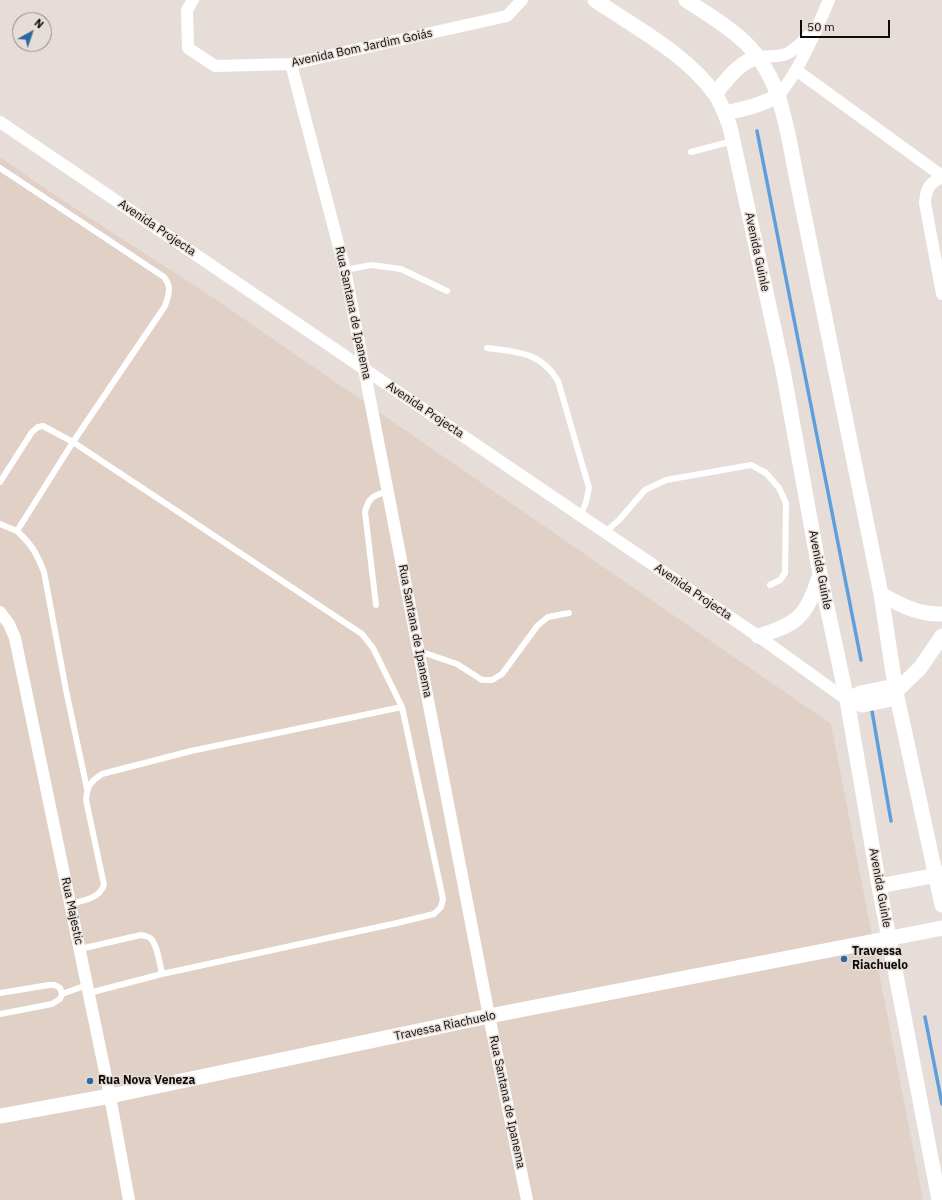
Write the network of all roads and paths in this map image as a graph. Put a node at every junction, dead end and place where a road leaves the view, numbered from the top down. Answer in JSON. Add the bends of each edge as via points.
{"nodes":[{"id":1,"x":522,"y":0,"type":"edge"},
{"id":2,"x":595,"y":0,"type":"edge"},
{"id":3,"x":686,"y":0,"type":"edge"},
{"id":4,"x":829,"y":0,"type":"edge"},
{"id":5,"x":190,"y":5,"type":"edge"},
{"id":6,"x":818,"y":25,"type":"junction"},
{"id":7,"x":758,"y":57,"type":"junction"},
{"id":8,"x":291,"y":64,"type":"junction"},
{"id":9,"x":796,"y":70,"type":"junction"},
{"id":10,"x":715,"y":94,"type":"junction"},
{"id":11,"x":779,"y":95,"type":"junction"},
{"id":12,"x":725,"y":113,"type":"junction"},
{"id":13,"x":0,"y":122,"type":"edge"},
{"id":14,"x":733,"y":140,"type":"junction"},
{"id":15,"x":692,"y":152,"type":"dead end"},
{"id":16,"x":0,"y":168,"type":"edge"},
{"id":17,"x":942,"y":177,"type":"edge"},
{"id":18,"x":345,"y":270,"type":"junction"},
{"id":19,"x":447,"y":291,"type":"dead end"},
{"id":20,"x":942,"y":294,"type":"edge"},
{"id":21,"x":487,"y":348,"type":"dead end"},
{"id":22,"x":365,"y":369,"type":"junction"},
{"id":23,"x":73,"y":442,"type":"junction"},
{"id":24,"x":0,"y":482,"type":"edge"},
{"id":25,"x":388,"y":491,"type":"junction"},
{"id":26,"x":581,"y":515,"type":"junction"},
{"id":27,"x":0,"y":524,"type":"edge"},
{"id":28,"x":17,"y":530,"type":"junction"},
{"id":29,"x":605,"y":532,"type":"junction"},
{"id":30,"x":820,"y":574,"type":"junction"},
{"id":31,"x":770,"y":586,"type":"dead end"},
{"id":32,"x":881,"y":594,"type":"junction"},
{"id":33,"x":376,"y":605,"type":"dead end"},
{"id":34,"x":0,"y":612,"type":"edge"},
{"id":35,"x":569,"y":613,"type":"dead end"},
{"id":36,"x":942,"y":614,"type":"edge"},
{"id":37,"x":758,"y":636,"type":"junction"},
{"id":38,"x":942,"y":636,"type":"edge"},
{"id":39,"x":419,"y":651,"type":"junction"},
{"id":40,"x":896,"y":692,"type":"junction"},
{"id":41,"x":847,"y":700,"type":"junction"},
{"id":42,"x":402,"y":707,"type":"junction"},
{"id":43,"x":87,"y":789,"type":"junction"},
{"id":44,"x":939,"y":875,"type":"edge"},
{"id":45,"x":880,"y":886,"type":"junction"},
{"id":46,"x":71,"y":904,"type":"junction"},
{"id":47,"x":942,"y":905,"type":"edge"},
{"id":48,"x":942,"y":928,"type":"edge"},
{"id":49,"x":890,"y":938,"type":"junction"},
{"id":50,"x":80,"y":949,"type":"junction"},
{"id":51,"x":162,"y":974,"type":"junction"},
{"id":52,"x":88,"y":989,"type":"junction"},
{"id":53,"x":0,"y":993,"type":"edge"},
{"id":54,"x":62,"y":994,"type":"junction"},
{"id":55,"x":0,"y":1014,"type":"edge"},
{"id":56,"x":490,"y":1016,"type":"junction"},
{"id":57,"x":110,"y":1096,"type":"junction"},
{"id":58,"x":0,"y":1116,"type":"edge"},
{"id":59,"x":129,"y":1200,"type":"edge"},
{"id":60,"x":527,"y":1200,"type":"edge"},
{"id":61,"x":939,"y":1200,"type":"edge"}],
"edges":[{"from":1,"to":8,"type":"street","name":"Avenida Bom Jardim Goiás","via":[[507,16]]},
{"from":2,"to":10,"type":"street","name":"Avenida Guinle","via":[[666,48],[693,70]]},
{"from":3,"to":7,"type":"street","via":[[740,37]]},
{"from":4,"to":6,"type":"street"},
{"from":5,"to":8,"type":"street","name":"Avenida Bom Jardim Goiás","via":[[188,48],[215,66]]},
{"from":6,"to":7,"type":"street","via":[[789,54]]},
{"from":6,"to":9,"type":"street"},
{"from":7,"to":10,"type":"street","via":[[740,65]]},
{"from":7,"to":11,"type":"street","via":[[772,78]]},
{"from":8,"to":18,"type":"street","name":"Rua Santana de Ipanema"},
{"from":9,"to":11,"type":"street"},
{"from":9,"to":17,"type":"street"},
{"from":10,"to":12,"type":"street","name":"Avenida Guinle"},
{"from":11,"to":12,"type":"street","via":[[760,104]]},
{"from":11,"to":32,"type":"street"},
{"from":12,"to":14,"type":"street","name":"Avenida Guinle"},
{"from":13,"to":22,"type":"street","name":"Avenida Projecta"},
{"from":14,"to":15,"type":"lane"},
{"from":14,"to":30,"type":"street","name":"Avenida Guinle","via":[[783,370]]},
{"from":16,"to":23,"type":"lane","via":[[164,277],[169,284],[165,306]]},
{"from":17,"to":20,"type":"street","via":[[933,181],[926,191],[925,203]]},
{"from":18,"to":19,"type":"lane","via":[[371,265],[401,269]]},
{"from":18,"to":22,"type":"street","name":"Rua Santana de Ipanema"},
{"from":21,"to":26,"type":"lane","via":[[524,353],[542,362],[553,372],[558,381],[588,488]]},
{"from":22,"to":25,"type":"street","name":"Rua Santana de Ipanema"},
{"from":22,"to":26,"type":"street","name":"Avenida Projecta"},
{"from":23,"to":24,"type":"lane","via":[[43,426],[38,427],[32,432]]},
{"from":23,"to":28,"type":"lane"},
{"from":23,"to":42,"type":"lane","via":[[362,634],[373,648]]},
{"from":25,"to":33,"type":"lane","via":[[373,496],[367,502],[365,512]]},
{"from":25,"to":39,"type":"street","name":"Rua Santana de Ipanema"},
{"from":26,"to":29,"type":"street","name":"Avenida Projecta"},
{"from":27,"to":28,"type":"lane"},
{"from":28,"to":43,"type":"lane","via":[[30,543],[44,572]]},
{"from":29,"to":31,"type":"lane","via":[[645,490],[666,480],[750,465],[766,473],[779,488],[786,503],[785,573],[780,580]]},
{"from":29,"to":37,"type":"street","name":"Avenida Projecta"},
{"from":30,"to":37,"type":"street","via":[[804,611],[792,623]]},
{"from":30,"to":41,"type":"street","name":"Avenida Guinle"},
{"from":32,"to":36,"type":"street","via":[[918,612]]},
{"from":32,"to":40,"type":"street"},
{"from":34,"to":46,"type":"street","name":"Rua Majestic","via":[[15,638]]},
{"from":35,"to":39,"type":"lane","via":[[548,617],[538,625],[502,674],[492,680],[482,680],[457,664]]},
{"from":37,"to":41,"type":"street","name":"Avenida Projecta"},
{"from":38,"to":40,"type":"street","via":[[920,668]]},
{"from":39,"to":56,"type":"street","name":"Rua Santana de Ipanema"},
{"from":40,"to":41,"type":"street","via":[[885,688],[861,693]]},
{"from":40,"to":44,"type":"street"},
{"from":41,"to":45,"type":"street","name":"Avenida Guinle"},
{"from":42,"to":43,"type":"lane","via":[[191,751],[117,770],[102,774],[92,781]]},
{"from":42,"to":51,"type":"lane","via":[[443,899],[441,907],[434,914],[397,923]]},
{"from":43,"to":46,"type":"lane","via":[[86,800],[104,885],[96,896]]},
{"from":44,"to":45,"type":"street"},
{"from":44,"to":47,"type":"street"},
{"from":45,"to":49,"type":"street","name":"Avenida Guinle"},
{"from":46,"to":50,"type":"street","name":"Rua Majestic"},
{"from":48,"to":49,"type":"street","name":"Travessa Riachuelo"},
{"from":49,"to":56,"type":"street","name":"Travessa Riachuelo"},
{"from":49,"to":61,"type":"street","name":"Avenida Guinle"},
{"from":50,"to":51,"type":"lane","via":[[141,935],[147,936],[155,944]]},
{"from":50,"to":52,"type":"street","name":"Rua Majestic"},
{"from":51,"to":52,"type":"lane"},
{"from":52,"to":54,"type":"lane"},
{"from":52,"to":57,"type":"street","name":"Rua Majestic"},
{"from":53,"to":54,"type":"lane","via":[[55,985],[60,988]]},
{"from":54,"to":55,"type":"lane","via":[[60,999],[52,1004]]},
{"from":56,"to":57,"type":"street","name":"Travessa Riachuelo"},
{"from":56,"to":60,"type":"street","name":"Rua Santana de Ipanema"},
{"from":57,"to":58,"type":"street","name":"Travessa Riachuelo"},
{"from":57,"to":59,"type":"street","name":"Rua Majestic"}]}
